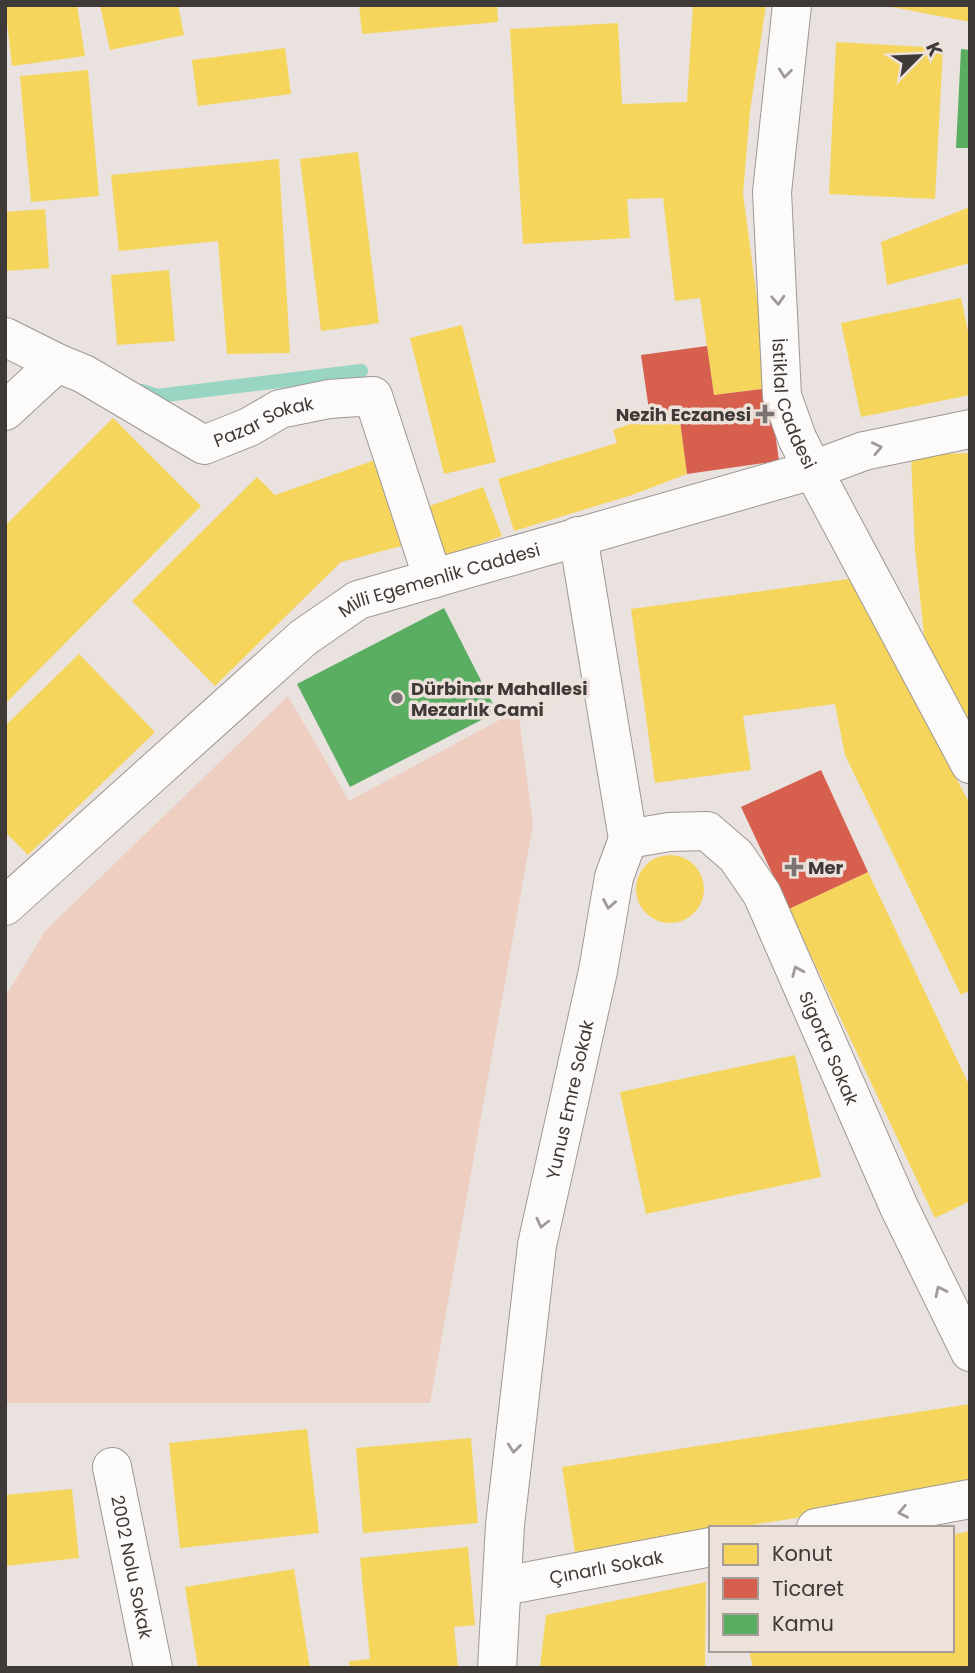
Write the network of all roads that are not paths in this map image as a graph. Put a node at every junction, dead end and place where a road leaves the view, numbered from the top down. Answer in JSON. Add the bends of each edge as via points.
{"nodes":[{"id":1,"x":792,"y":5,"type":"edge"},
{"id":2,"x":5,"y":337,"type":"edge"},
{"id":3,"x":57,"y":363,"type":"junction"},
{"id":4,"x":5,"y":411,"type":"edge"},
{"id":5,"x":970,"y":429,"type":"edge"},
{"id":6,"x":813,"y":470,"type":"junction"},
{"id":7,"x":578,"y":536,"type":"junction"},
{"id":8,"x":433,"y":579,"type":"junction"},
{"id":9,"x":970,"y":764,"type":"edge"},
{"id":10,"x":628,"y":839,"type":"junction"},
{"id":11,"x":7,"y":901,"type":"edge"},
{"id":12,"x":970,"y":1352,"type":"edge"},
{"id":13,"x":112,"y":1467,"type":"dead end"},
{"id":14,"x":970,"y":1499,"type":"edge"},
{"id":15,"x":827,"y":1526,"type":"edge"},
{"id":16,"x":709,"y":1548,"type":"edge"},
{"id":17,"x":503,"y":1586,"type":"junction"},
{"id":18,"x":153,"y":1668,"type":"edge"},
{"id":19,"x":497,"y":1668,"type":"edge"}],
"edges":[{"from":1,"to":6,"type":"street","name":"İstiklal Caddesi","one_way":true,"via":[[772,192],[782,396]]},
{"from":2,"to":3,"type":"street"},
{"from":3,"to":4,"type":"street"},
{"from":3,"to":8,"type":"street","name":"Pazar Sokak","via":[[84,374],[204,445],[280,409],[373,396]]},
{"from":6,"to":5,"type":"street","name":"Milli Egemenlik Caddesi","one_way":true,"via":[[864,451]]},
{"from":6,"to":7,"type":"street","name":"Milli Egemenlik Caddesi"},
{"from":6,"to":9,"type":"street","name":"İstiklal Caddesi"},
{"from":7,"to":8,"type":"street","name":"Milli Egemenlik Caddesi"},
{"from":7,"to":10,"type":"street","name":"Yunus Emre Sokak"},
{"from":8,"to":11,"type":"street","name":"Milli Egemenlik Caddesi","via":[[358,600],[303,638]]},
{"from":12,"to":10,"type":"street","name":"Sigorta Sokak","one_way":true,"via":[[899,1207],[762,894],[736,856],[706,831]]},
{"from":10,"to":17,"type":"street","name":"Yunus Emre Sokak","one_way":true,"via":[[614,877],[598,971],[537,1245],[505,1525]]},
{"from":13,"to":18,"type":"street","name":"2002 Nolu Sokak"},
{"from":14,"to":15,"type":"street","one_way":true},
{"from":16,"to":17,"type":"street","name":"Çınarlı Sokak"},
{"from":17,"to":19,"type":"street","name":"Yunus Emre Sokak"}]}
